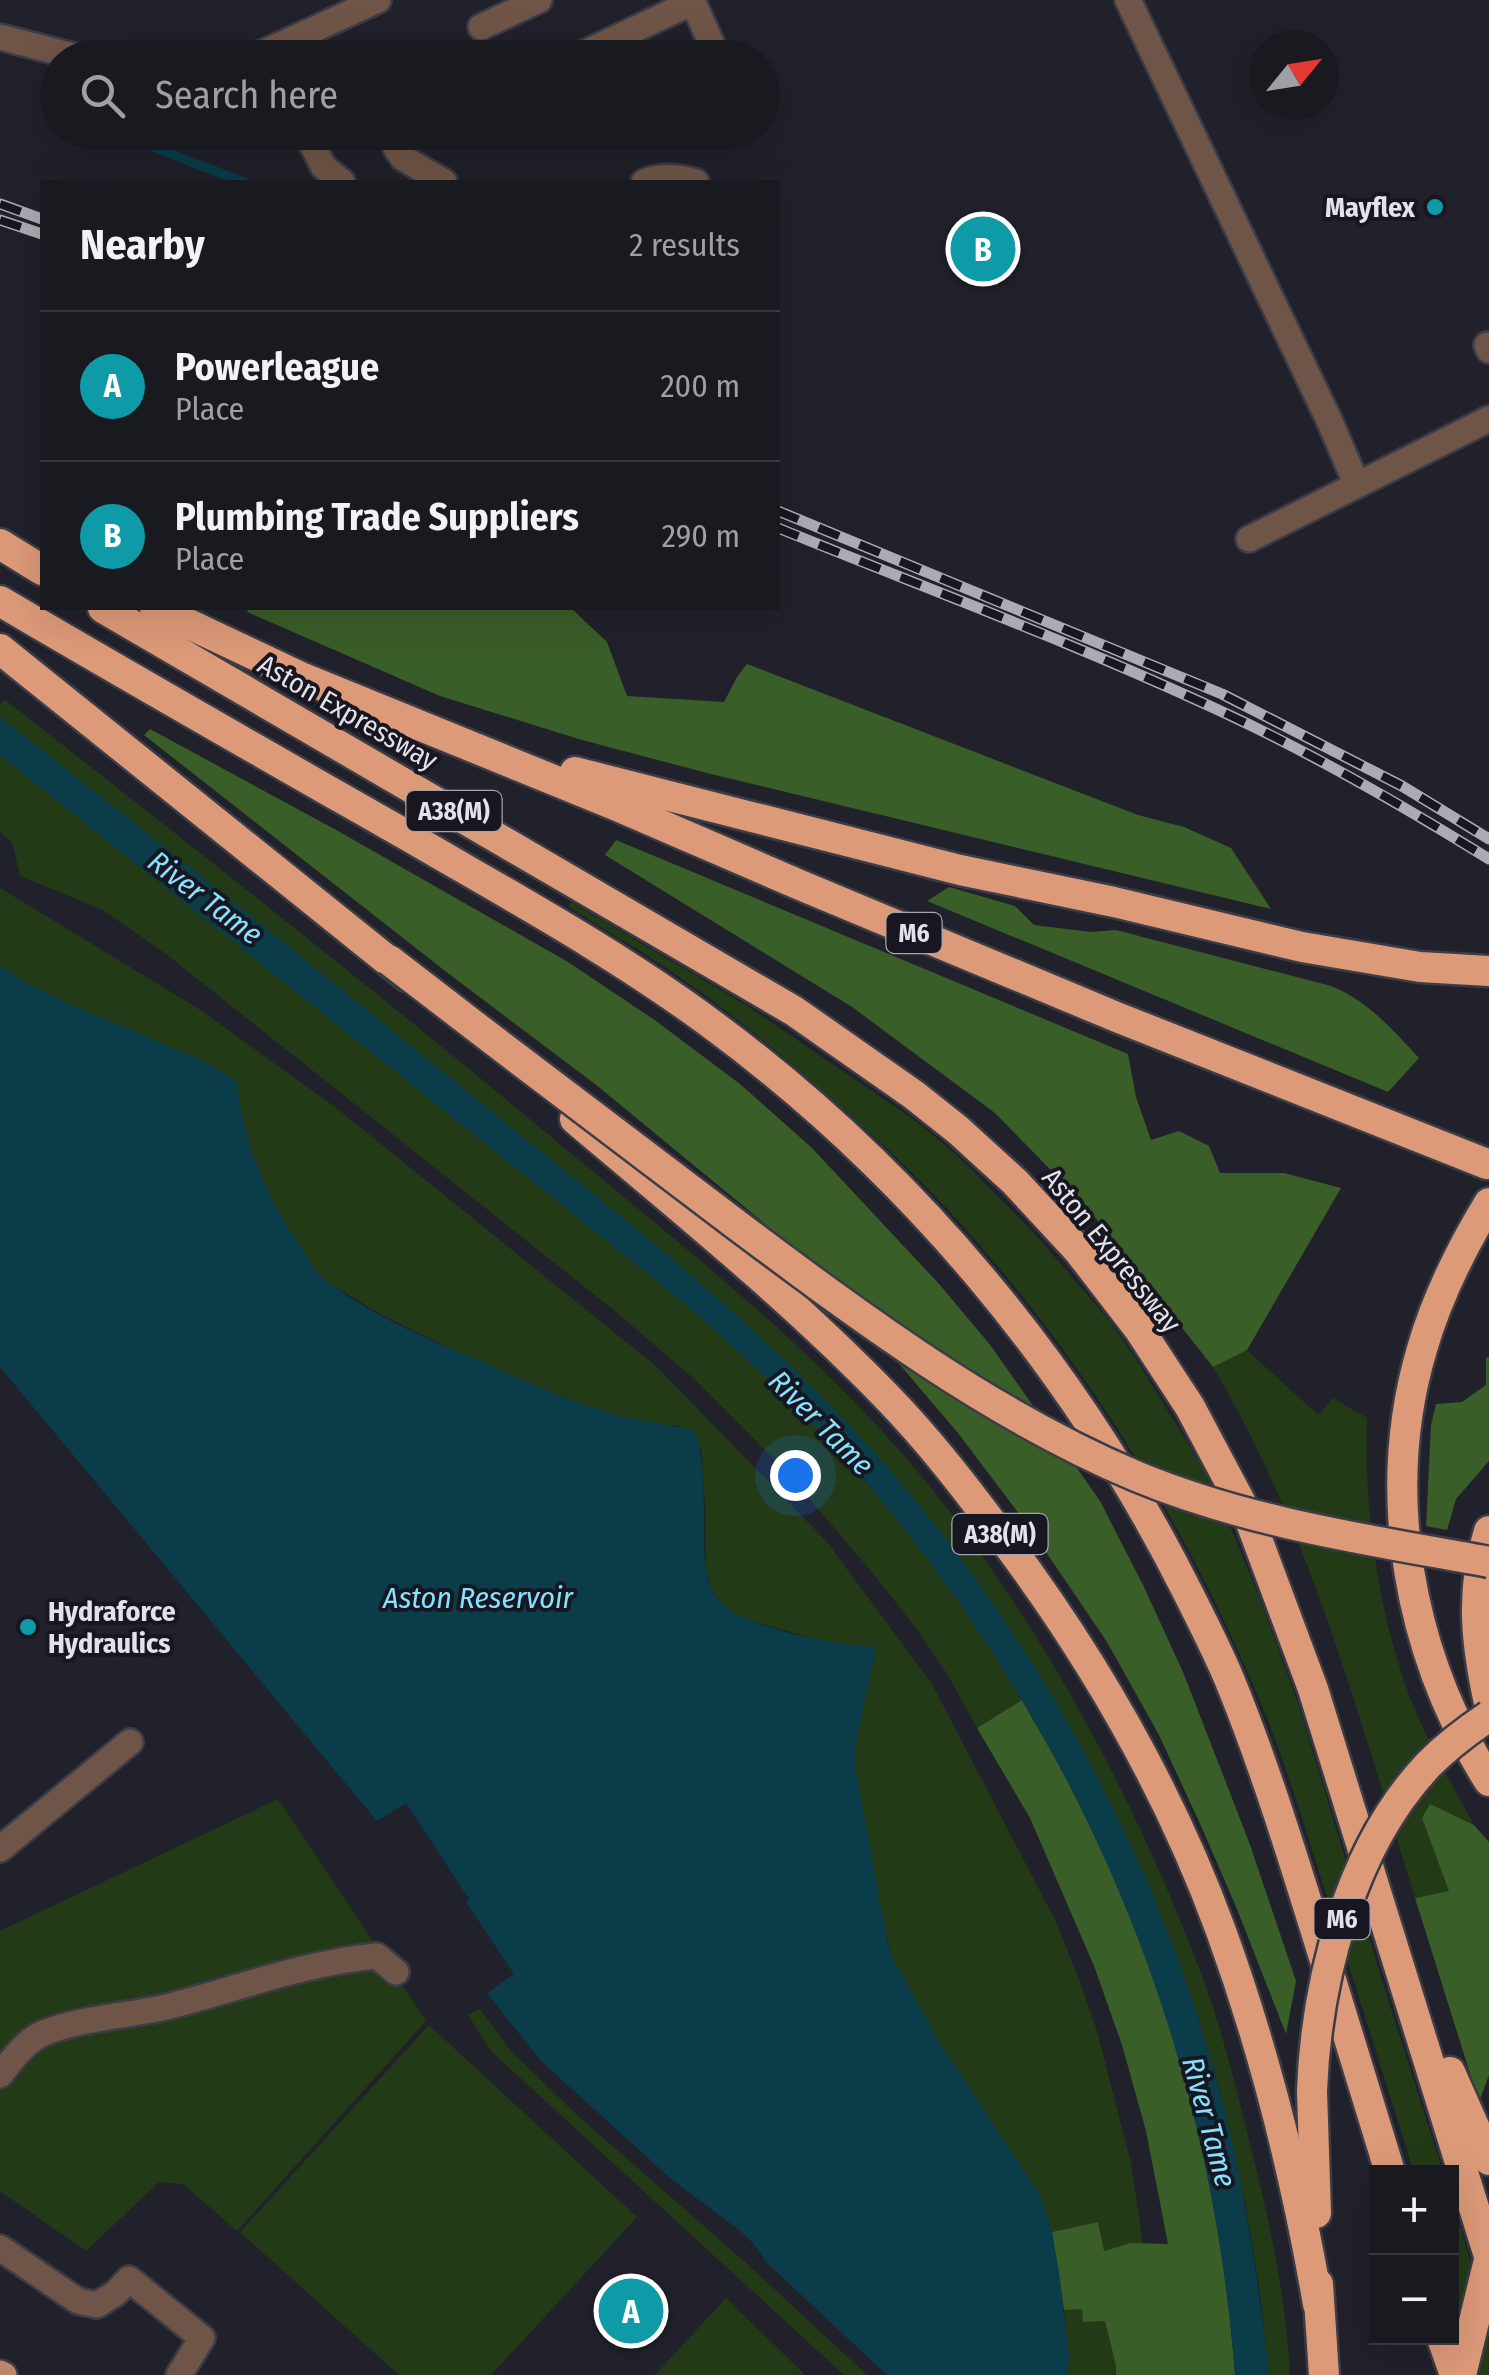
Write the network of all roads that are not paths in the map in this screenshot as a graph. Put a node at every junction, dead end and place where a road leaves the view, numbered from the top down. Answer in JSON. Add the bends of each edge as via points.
{"nodes":[{"id":1,"x":378,"y":0,"type":"edge"},
{"id":2,"x":539,"y":0,"type":"edge"},
{"id":3,"x":1128,"y":0,"type":"edge"},
{"id":4,"x":692,"y":1,"type":"edge"},
{"id":5,"x":481,"y":27,"type":"dead end"},
{"id":6,"x":0,"y":37,"type":"edge"},
{"id":7,"x":297,"y":40,"type":"edge"},
{"id":8,"x":611,"y":40,"type":"edge"},
{"id":9,"x":710,"y":40,"type":"edge"},
{"id":10,"x":40,"y":47,"type":"edge"},
{"id":11,"x":315,"y":150,"type":"edge"},
{"id":12,"x":397,"y":150,"type":"edge"},
{"id":13,"x":340,"y":180,"type":"edge"},
{"id":14,"x":441,"y":180,"type":"edge"},
{"id":15,"x":649,"y":180,"type":"edge"},
{"id":16,"x":689,"y":180,"type":"edge"},
{"id":17,"x":1489,"y":419,"type":"edge"},
{"id":18,"x":1357,"y":485,"type":"junction"},
{"id":19,"x":0,"y":536,"type":"edge"},
{"id":20,"x":1249,"y":539,"type":"dead end"},
{"id":21,"x":0,"y":544,"type":"edge"},
{"id":22,"x":40,"y":554,"type":"edge"},
{"id":23,"x":40,"y":569,"type":"edge"},
{"id":24,"x":0,"y":601,"type":"edge"},
{"id":25,"x":106,"y":610,"type":"edge"},
{"id":26,"x":159,"y":610,"type":"edge"},
{"id":27,"x":0,"y":649,"type":"edge"},
{"id":28,"x":461,"y":742,"type":"junction"},
{"id":29,"x":389,"y":960,"type":"junction"},
{"id":30,"x":1489,"y":971,"type":"edge"},
{"id":31,"x":1487,"y":1164,"type":"edge"},
{"id":32,"x":1489,"y":1204,"type":"edge"},
{"id":33,"x":1489,"y":1532,"type":"edge"},
{"id":34,"x":1489,"y":1562,"type":"edge"},
{"id":35,"x":1489,"y":1703,"type":"edge"},
{"id":36,"x":1489,"y":1716,"type":"edge"},
{"id":37,"x":130,"y":1742,"type":"dead end"},
{"id":38,"x":1489,"y":1782,"type":"edge"},
{"id":39,"x":0,"y":1849,"type":"edge"},
{"id":40,"x":1377,"y":1894,"type":"junction"},
{"id":41,"x":396,"y":1972,"type":"dead end"},
{"id":42,"x":0,"y":2075,"type":"edge"},
{"id":43,"x":1489,"y":2160,"type":"edge"},
{"id":44,"x":1388,"y":2165,"type":"edge"},
{"id":45,"x":0,"y":2248,"type":"edge"},
{"id":46,"x":1489,"y":2258,"type":"edge"},
{"id":47,"x":1318,"y":2304,"type":"junction"},
{"id":48,"x":1445,"y":2345,"type":"edge"},
{"id":49,"x":179,"y":2375,"type":"edge"},
{"id":50,"x":1324,"y":2375,"type":"edge"},
{"id":51,"x":1458,"y":2375,"type":"edge"}],
"edges":[{"from":1,"to":7,"type":"lane"},
{"from":2,"to":5,"type":"lane"},
{"from":3,"to":18,"type":"lane"},
{"from":4,"to":8,"type":"lane"},
{"from":4,"to":9,"type":"lane"},
{"from":6,"to":10,"type":"lane"},
{"from":11,"to":13,"type":"lane"},
{"from":12,"to":14,"type":"lane"},
{"from":15,"to":16,"type":"lane"},
{"from":17,"to":18,"type":"lane"},
{"from":18,"to":20,"type":"lane"},
{"from":19,"to":22,"type":"highway"},
{"from":21,"to":23,"type":"highway"},
{"from":24,"to":44,"type":"highway","number":"A38(M)","via":[[602,948],[788,1084],[861,1149],[975,1270],[1105,1445],[1163,1543],[1229,1679],[1294,1861]]},
{"from":25,"to":40,"type":"highway","name":"Aston Expressway","number":"A38(M)","via":[[794,1011],[914,1094],[1015,1182],[1139,1329],[1233,1486],[1281,1600]]},
{"from":26,"to":28,"type":"highway","number":"M6"},
{"from":27,"to":29,"type":"highway","number":"A38(M)"},
{"from":28,"to":30,"type":"highway","number":"M6","via":[[960,870],[1302,947]]},
{"from":28,"to":31,"type":"highway","number":"M6"},
{"from":29,"to":34,"type":"highway","number":"A38(M)","bridge":true,"via":[[866,1322],[1010,1413],[1122,1469],[1212,1504]]},
{"from":29,"to":47,"type":"highway","number":"A38(M)","bridge":true,"via":[[850,1361],[960,1480],[1044,1592],[1128,1731],[1220,1930],[1292,2166]]},
{"from":32,"to":38,"type":"highway","via":[[1452,1271],[1421,1352],[1405,1434],[1404,1492],[1421,1629],[1457,1727]]},
{"from":33,"to":35,"type":"highway","via":[[1476,1631]]},
{"from":36,"to":47,"type":"highway","number":"M6","bridge":true,"via":[[1428,1766],[1397,1806],[1365,1864],[1331,1956],[1312,2092]]},
{"from":37,"to":39,"type":"lane"},
{"from":40,"to":43,"type":"highway","number":"A38(M)"},
{"from":40,"to":46,"type":"highway","name":"Aston Expressway","number":"A38(M)"},
{"from":41,"to":42,"type":"lane","via":[[377,1956],[338,1960],[42,2033]]},
{"from":45,"to":49,"type":"lane","via":[[78,2301],[98,2305],[129,2279],[202,2338]]},
{"from":46,"to":51,"type":"highway"},
{"from":47,"to":50,"type":"highway","number":"M6"},
{"from":48,"to":51,"type":"highway"}]}
